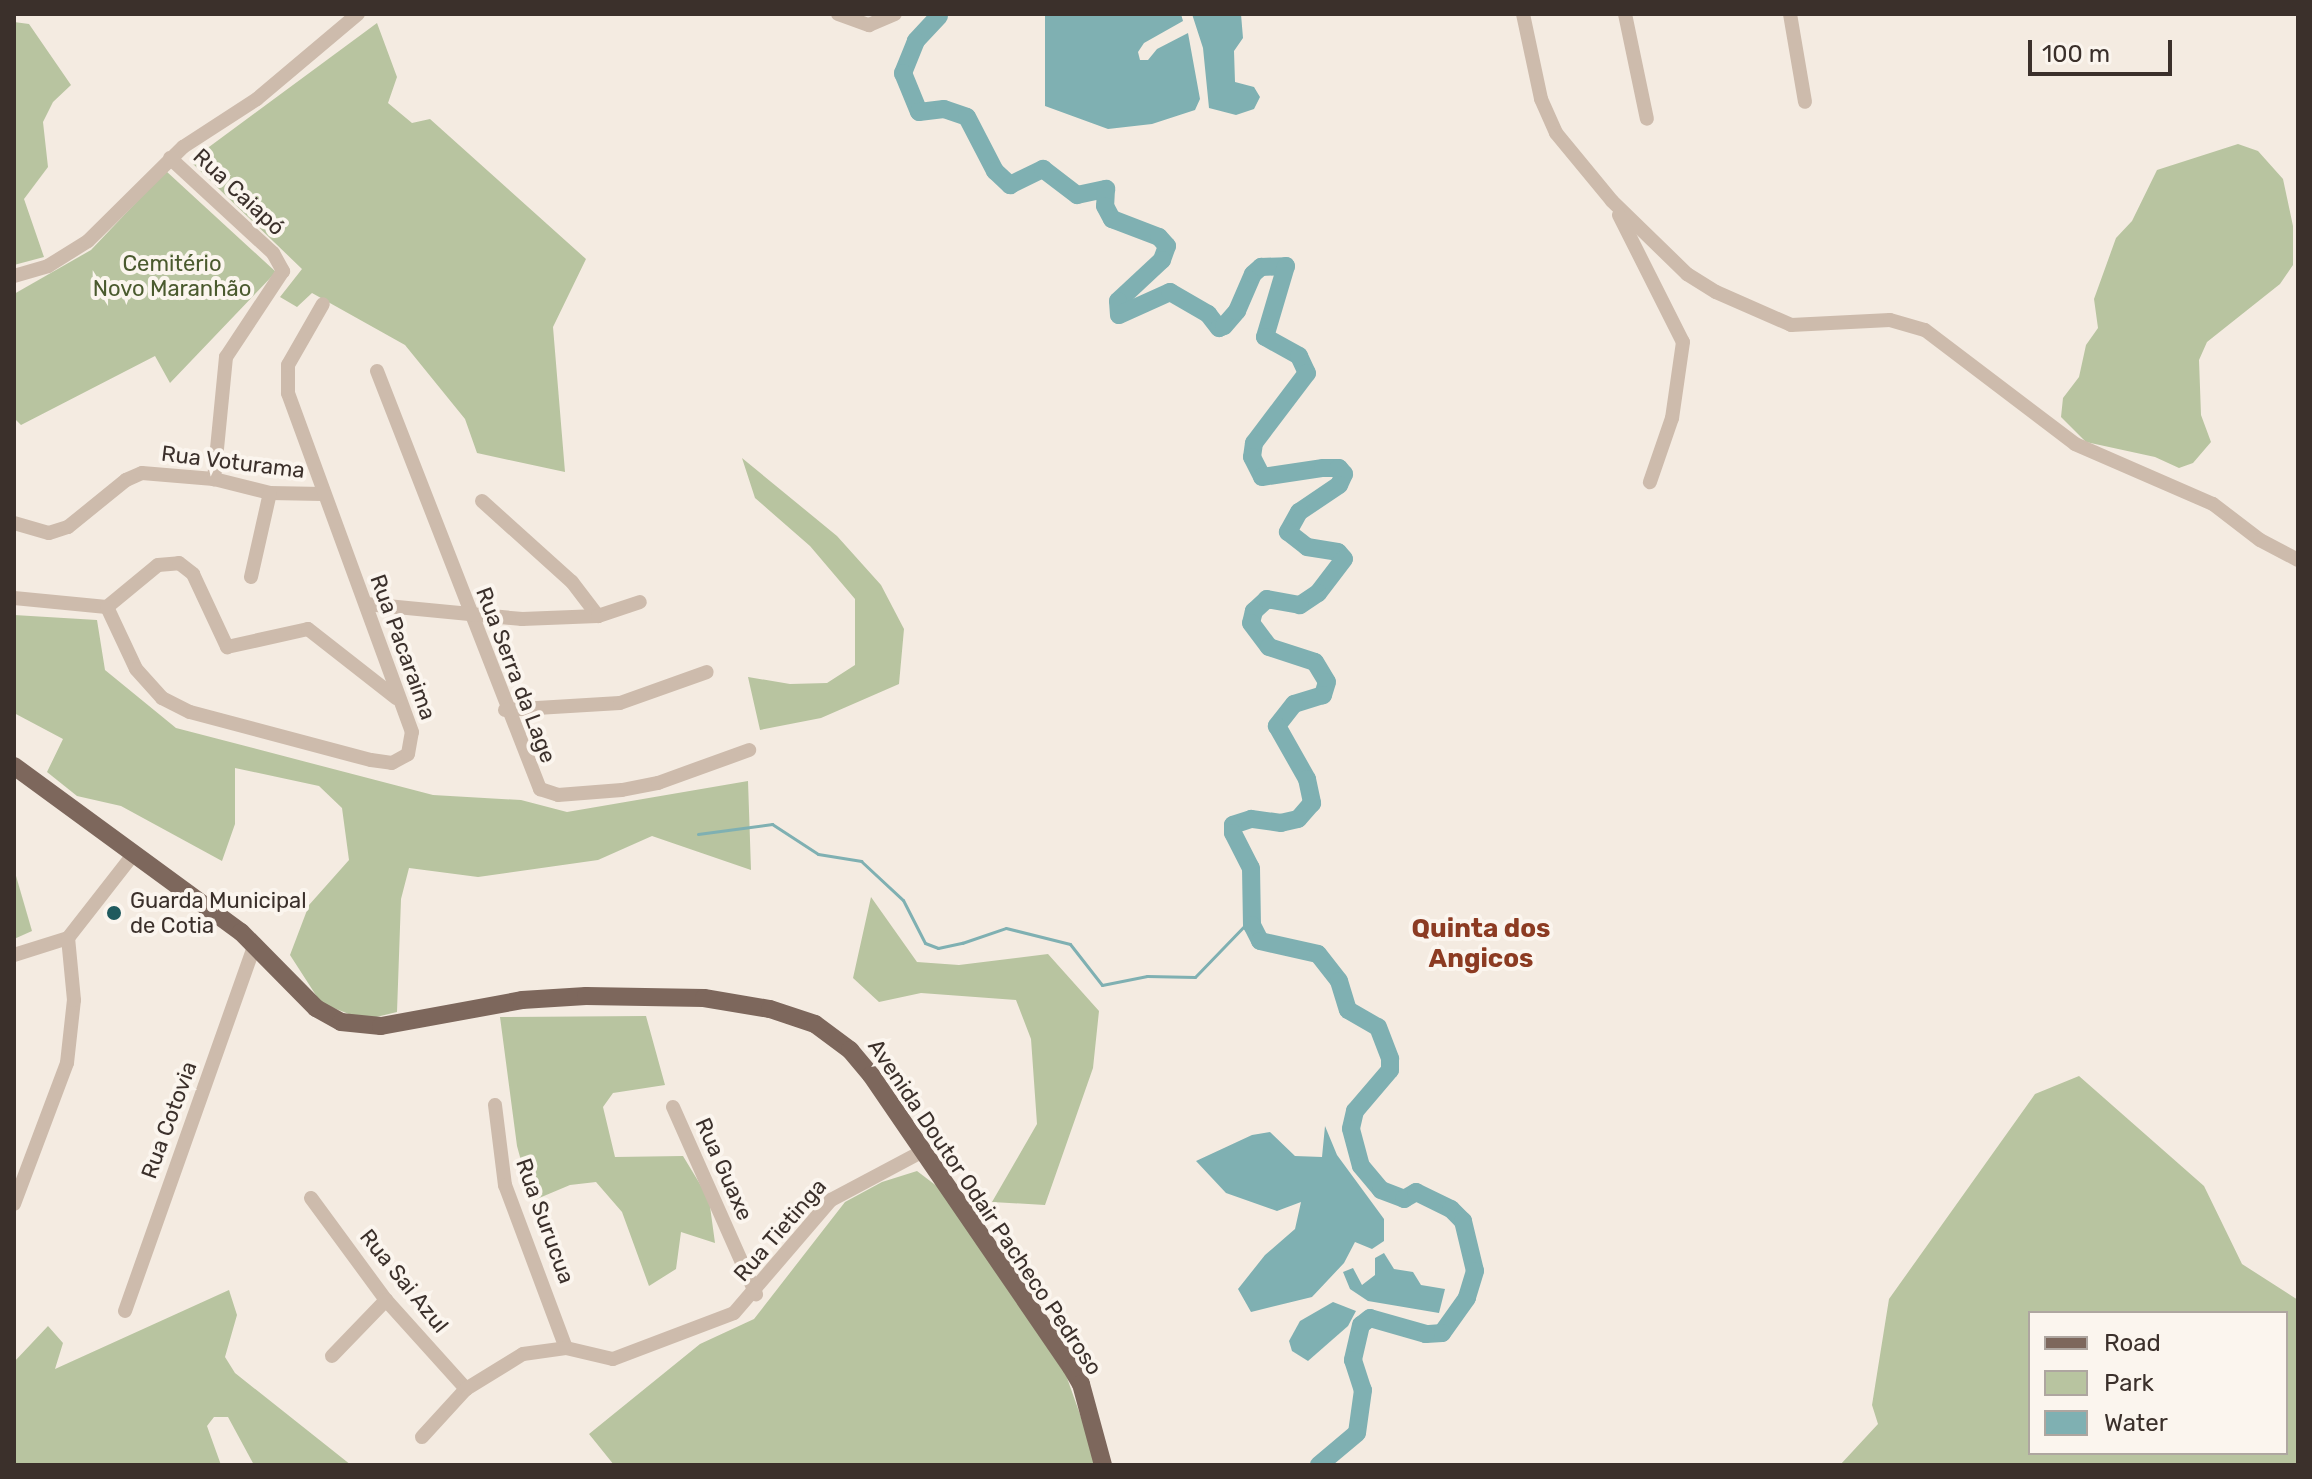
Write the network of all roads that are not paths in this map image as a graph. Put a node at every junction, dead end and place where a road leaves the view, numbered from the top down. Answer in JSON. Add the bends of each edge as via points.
{"nodes":[{"id":1,"x":358,"y":14,"type":"edge"},
{"id":2,"x":838,"y":14,"type":"edge"},
{"id":3,"x":895,"y":14,"type":"edge"},
{"id":4,"x":1523,"y":14,"type":"edge"},
{"id":5,"x":1625,"y":14,"type":"edge"},
{"id":6,"x":1790,"y":14,"type":"edge"},
{"id":7,"x":1805,"y":102,"type":"dead end"},
{"id":8,"x":1647,"y":119,"type":"dead end"},
{"id":9,"x":170,"y":158,"type":"junction"},
{"id":10,"x":1612,"y":201,"type":"junction"},
{"id":11,"x":14,"y":276,"type":"edge"},
{"id":12,"x":323,"y":304,"type":"dead end"},
{"id":13,"x":377,"y":371,"type":"dead end"},
{"id":14,"x":214,"y":479,"type":"junction"},
{"id":15,"x":1650,"y":482,"type":"dead end"},
{"id":16,"x":270,"y":493,"type":"junction"},
{"id":17,"x":323,"y":494,"type":"junction"},
{"id":18,"x":482,"y":501,"type":"dead end"},
{"id":19,"x":14,"y":523,"type":"edge"},
{"id":20,"x":2298,"y":560,"type":"edge"},
{"id":21,"x":251,"y":577,"type":"dead end"},
{"id":22,"x":14,"y":598,"type":"edge"},
{"id":23,"x":640,"y":602,"type":"dead end"},
{"id":24,"x":366,"y":604,"type":"junction"},
{"id":25,"x":107,"y":607,"type":"junction"},
{"id":26,"x":598,"y":616,"type":"junction"},
{"id":27,"x":471,"y":617,"type":"junction"},
{"id":28,"x":377,"y":642,"type":"junction"},
{"id":29,"x":354,"y":662,"type":"junction"},
{"id":30,"x":707,"y":672,"type":"dead end"},
{"id":31,"x":397,"y":698,"type":"junction"},
{"id":32,"x":505,"y":710,"type":"junction"},
{"id":33,"x":749,"y":750,"type":"dead end"},
{"id":34,"x":14,"y":766,"type":"edge"},
{"id":35,"x":132,"y":856,"type":"junction"},
{"id":36,"x":68,"y":938,"type":"junction"},
{"id":37,"x":255,"y":943,"type":"junction"},
{"id":38,"x":14,"y":955,"type":"edge"},
{"id":39,"x":495,"y":1105,"type":"dead end"},
{"id":40,"x":673,"y":1107,"type":"dead end"},
{"id":41,"x":923,"y":1151,"type":"junction"},
{"id":42,"x":311,"y":1198,"type":"dead end"},
{"id":43,"x":14,"y":1204,"type":"edge"},
{"id":44,"x":756,"y":1294,"type":"junction"},
{"id":45,"x":386,"y":1300,"type":"junction"},
{"id":46,"x":125,"y":1311,"type":"dead end"},
{"id":47,"x":566,"y":1348,"type":"junction"},
{"id":48,"x":332,"y":1356,"type":"dead end"},
{"id":49,"x":466,"y":1389,"type":"junction"},
{"id":50,"x":422,"y":1437,"type":"dead end"},
{"id":51,"x":1103,"y":1465,"type":"edge"}],
"edges":[{"from":1,"to":9,"type":"street","via":[[257,99]]},
{"from":2,"to":3,"type":"street","via":[[869,25]]},
{"from":4,"to":10,"type":"street","via":[[1548,118]]},
{"from":5,"to":8,"type":"street"},
{"from":6,"to":7,"type":"street"},
{"from":9,"to":11,"type":"street","via":[[88,241],[48,266]]},
{"from":9,"to":14,"type":"street","name":"Rua Caiapó","via":[[273,253],[283,271],[226,357]]},
{"from":10,"to":15,"type":"street","via":[[1683,342],[1672,418]]},
{"from":10,"to":20,"type":"street","via":[[1676,265],[1716,292],[1791,325],[1890,320],[1925,330],[2075,444],[2213,504],[2260,540]]},
{"from":12,"to":17,"type":"street","name":"Rua Pacaraima","via":[[295,350],[287,378]]},
{"from":13,"to":27,"type":"street","name":"Rua Serra da Lage"},
{"from":14,"to":16,"type":"street","name":"Rua Voturama"},
{"from":14,"to":19,"type":"street","name":"Rua Voturama","via":[[136,474],[68,527],[49,533]]},
{"from":16,"to":17,"type":"street","name":"Rua Voturama"},
{"from":16,"to":21,"type":"street"},
{"from":17,"to":24,"type":"street","name":"Rua Pacaraima"},
{"from":18,"to":26,"type":"street","via":[[572,582]]},
{"from":22,"to":25,"type":"street"},
{"from":23,"to":26,"type":"street"},
{"from":24,"to":27,"type":"street"},
{"from":24,"to":28,"type":"street","name":"Rua Pacaraima"},
{"from":25,"to":29,"type":"street","via":[[158,565],[179,563],[193,574],[227,647],[308,629]]},
{"from":25,"to":31,"type":"street","name":"Rua Pacaraima","via":[[143,681],[190,712],[392,763],[408,754],[412,741]]},
{"from":26,"to":27,"type":"street"},
{"from":27,"to":32,"type":"street","name":"Rua Serra da Lage"},
{"from":28,"to":29,"type":"street"},
{"from":28,"to":31,"type":"street","name":"Rua Pacaraima"},
{"from":29,"to":31,"type":"street"},
{"from":30,"to":32,"type":"street","via":[[620,703]]},
{"from":32,"to":33,"type":"street","name":"Rua Serra da Lage","via":[[532,780],[558,795],[658,783]]},
{"from":34,"to":35,"type":"main road","name":"Avenida Doutor Odair Pacheco Pedroso"},
{"from":35,"to":36,"type":"street"},
{"from":35,"to":37,"type":"main road","name":"Avenida Doutor Odair Pacheco Pedroso"},
{"from":36,"to":38,"type":"street"},
{"from":36,"to":43,"type":"street","via":[[74,1000],[67,1063]]},
{"from":37,"to":41,"type":"main road","name":"Avenida Doutor Odair Pacheco Pedroso","via":[[316,1008],[360,1026],[522,1000],[586,996],[704,998],[795,1017],[850,1050]]},
{"from":37,"to":46,"type":"street","name":"Rua Cotovia"},
{"from":39,"to":47,"type":"street","name":"Rua Surucua","via":[[505,1185]]},
{"from":40,"to":44,"type":"street","name":"Rua Guaxe"},
{"from":41,"to":44,"type":"street","name":"Rua Tietinga","via":[[845,1188],[819,1212]]},
{"from":41,"to":51,"type":"main road","name":"Avenida Doutor Odair Pacheco Pedroso","via":[[1081,1384]]},
{"from":42,"to":45,"type":"street","name":"Rua Sai Azul"},
{"from":44,"to":47,"type":"street","name":"Rua Tietinga","via":[[734,1313],[629,1356],[596,1358]]},
{"from":45,"to":48,"type":"street"},
{"from":45,"to":49,"type":"street","name":"Rua Sai Azul"},
{"from":47,"to":49,"type":"street","name":"Rua Tietinga","via":[[523,1354]]},
{"from":49,"to":50,"type":"street","name":"Rua Tietinga"}]}
